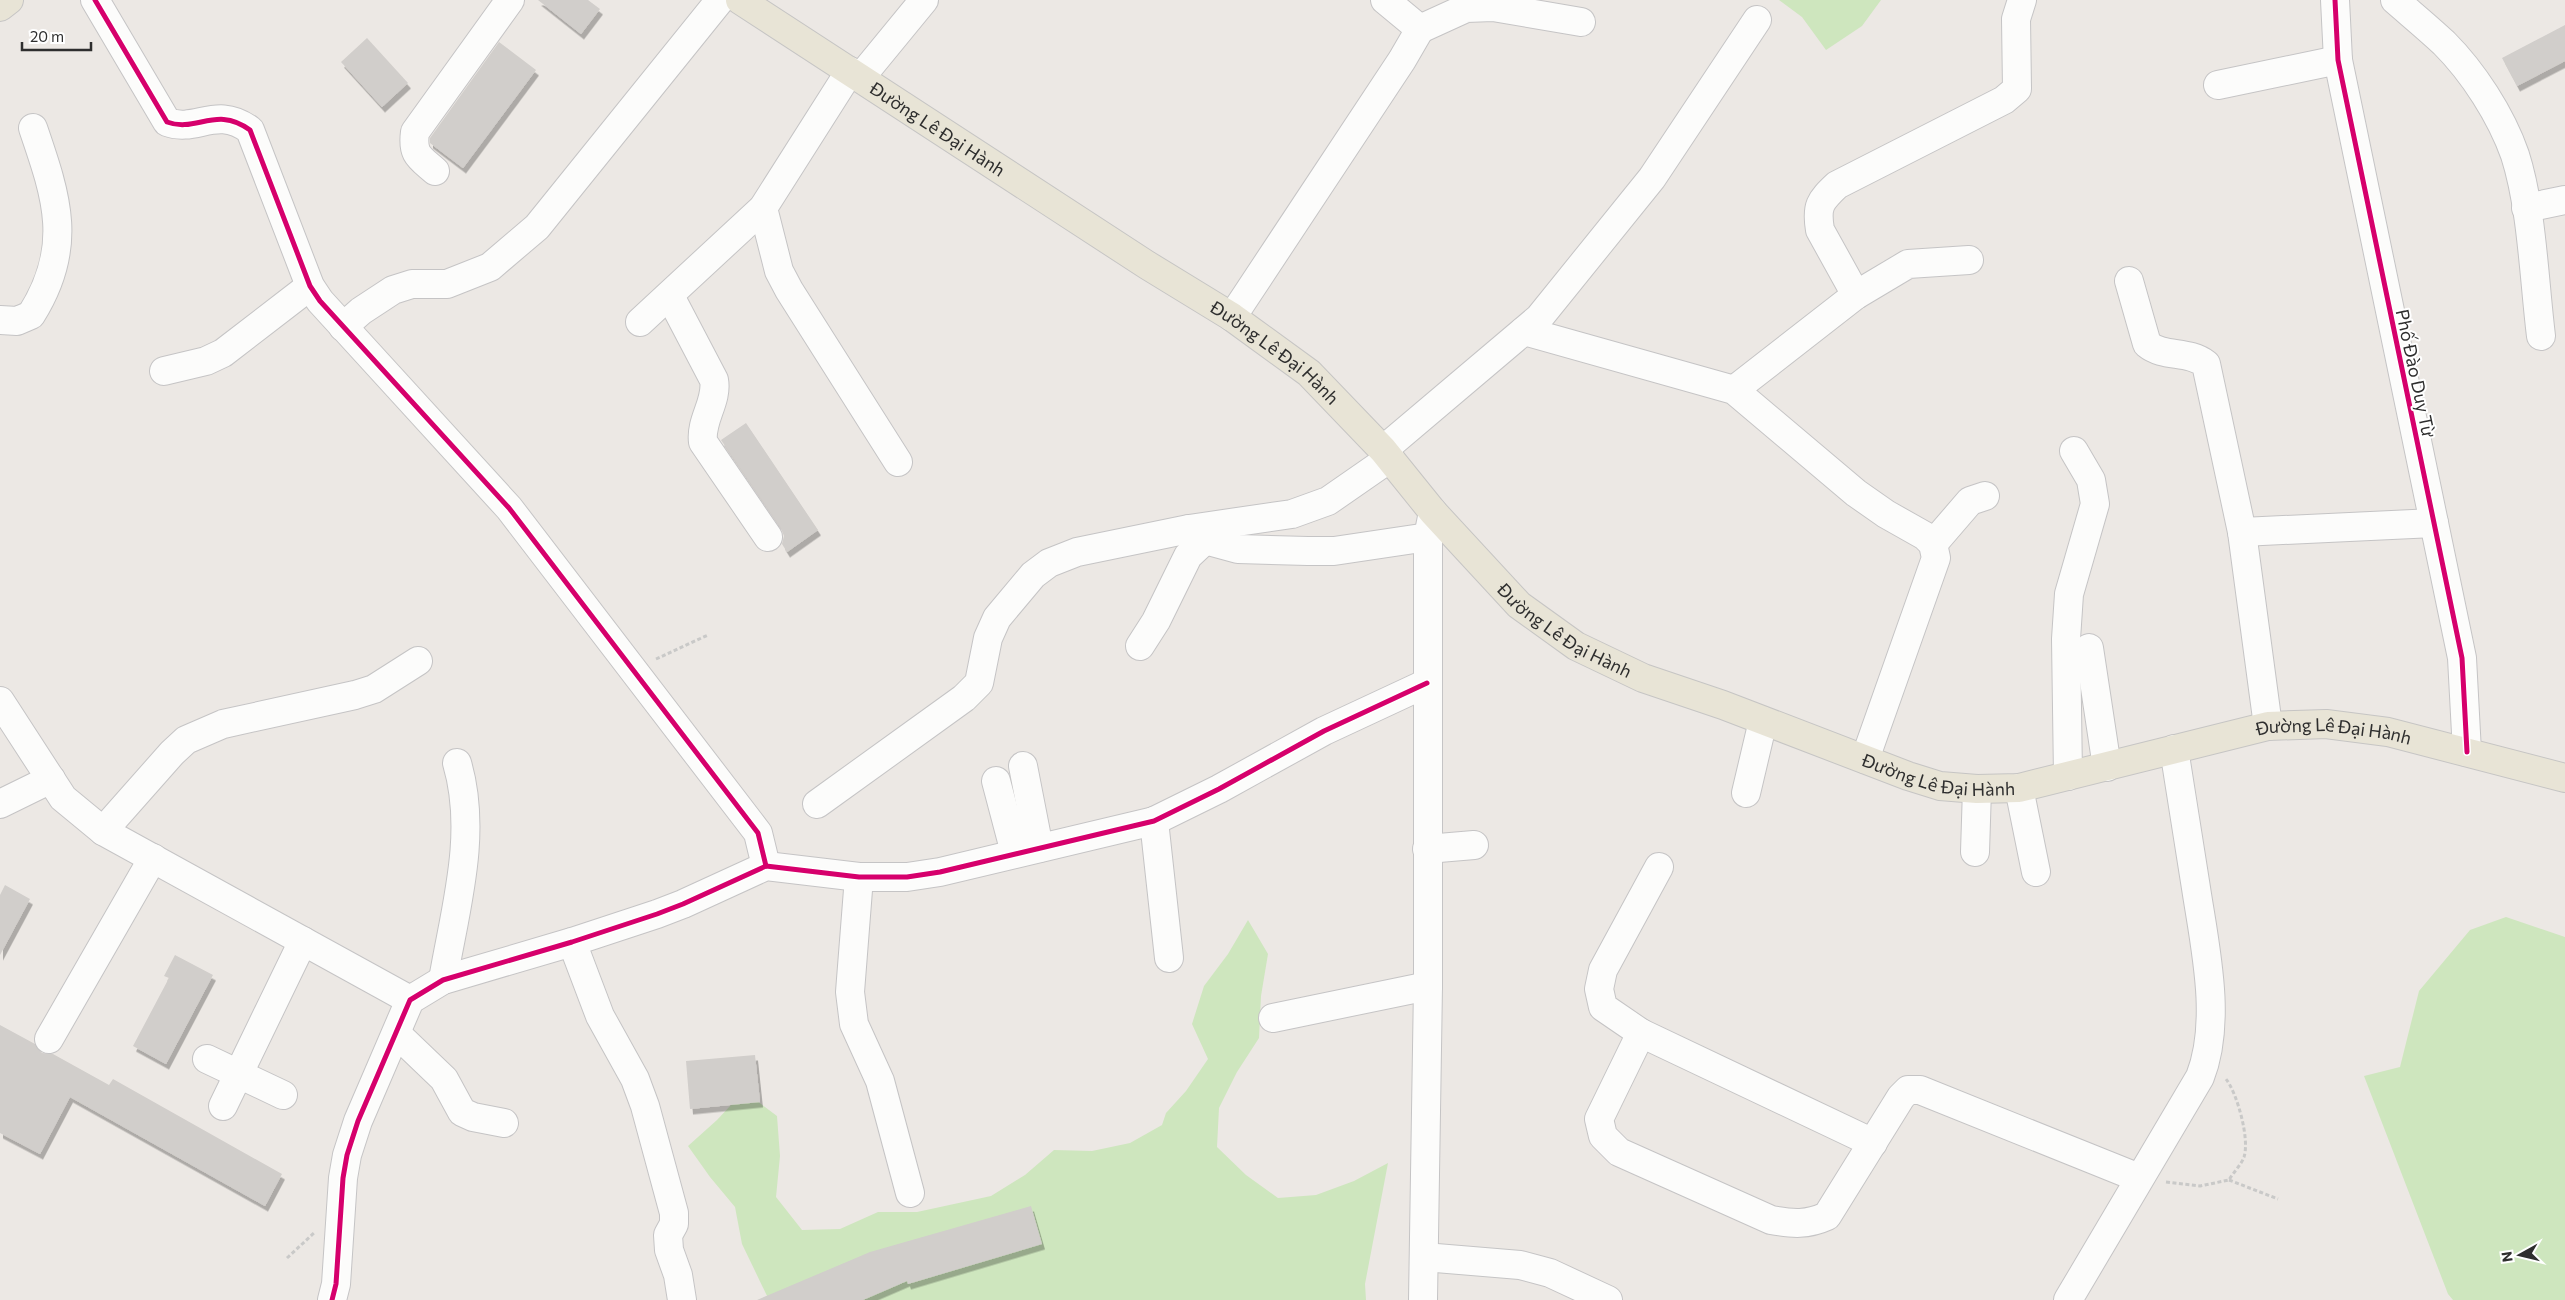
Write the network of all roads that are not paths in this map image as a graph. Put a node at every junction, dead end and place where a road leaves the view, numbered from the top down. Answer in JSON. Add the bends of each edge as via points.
{"nodes":[{"id":1,"x":9,"y":0,"type":"edge"},
{"id":2,"x":95,"y":0,"type":"edge"},
{"id":3,"x":510,"y":0,"type":"edge"},
{"id":4,"x":720,"y":0,"type":"edge"},
{"id":5,"x":740,"y":0,"type":"edge"},
{"id":6,"x":924,"y":0,"type":"edge"},
{"id":7,"x":1385,"y":0,"type":"edge"},
{"id":8,"x":2022,"y":0,"type":"edge"},
{"id":9,"x":2335,"y":0,"type":"edge"},
{"id":10,"x":2395,"y":0,"type":"edge"},
{"id":11,"x":0,"y":7,"type":"edge"},
{"id":12,"x":1757,"y":20,"type":"dead end"},
{"id":13,"x":1581,"y":22,"type":"dead end"},
{"id":14,"x":1420,"y":29,"type":"junction"},
{"id":15,"x":2338,"y":60,"type":"junction"},
{"id":16,"x":855,"y":74,"type":"junction"},
{"id":17,"x":2218,"y":85,"type":"dead end"},
{"id":18,"x":33,"y":128,"type":"dead end"},
{"id":19,"x":435,"y":171,"type":"dead end"},
{"id":20,"x":2565,"y":200,"type":"edge"},
{"id":21,"x":763,"y":208,"type":"junction"},
{"id":22,"x":2526,"y":208,"type":"junction"},
{"id":23,"x":1969,"y":260,"type":"dead end"},
{"id":24,"x":2129,"y":281,"type":"dead end"},
{"id":25,"x":310,"y":286,"type":"junction"},
{"id":26,"x":1856,"y":295,"type":"junction"},
{"id":27,"x":670,"y":296,"type":"junction"},
{"id":28,"x":1232,"y":317,"type":"junction"},
{"id":29,"x":0,"y":320,"type":"edge"},
{"id":30,"x":640,"y":322,"type":"dead end"},
{"id":31,"x":343,"y":327,"type":"junction"},
{"id":32,"x":1524,"y":331,"type":"junction"},
{"id":33,"x":2541,"y":336,"type":"dead end"},
{"id":34,"x":164,"y":371,"type":"dead end"},
{"id":35,"x":1734,"y":390,"type":"junction"},
{"id":36,"x":2074,"y":451,"type":"dead end"},
{"id":37,"x":1386,"y":454,"type":"junction"},
{"id":38,"x":898,"y":462,"type":"dead end"},
{"id":39,"x":1985,"y":496,"type":"dead end"},
{"id":40,"x":2434,"y":523,"type":"junction"},
{"id":41,"x":1431,"y":525,"type":"junction"},
{"id":42,"x":2242,"y":532,"type":"junction"},
{"id":43,"x":1197,"y":535,"type":"junction"},
{"id":44,"x":768,"y":537,"type":"dead end"},
{"id":45,"x":1933,"y":544,"type":"junction"},
{"id":46,"x":1140,"y":646,"type":"dead end"},
{"id":47,"x":2089,"y":648,"type":"dead end"},
{"id":48,"x":418,"y":661,"type":"dead end"},
{"id":49,"x":1427,"y":683,"type":"junction"},
{"id":50,"x":0,"y":701,"type":"edge"},
{"id":51,"x":1763,"y":721,"type":"junction"},
{"id":52,"x":2268,"y":726,"type":"junction"},
{"id":53,"x":2174,"y":749,"type":"junction"},
{"id":54,"x":2467,"y":752,"type":"junction"},
{"id":55,"x":1866,"y":759,"type":"junction"},
{"id":56,"x":457,"y":763,"type":"dead end"},
{"id":57,"x":1023,"y":766,"type":"dead end"},
{"id":58,"x":2107,"y":767,"type":"junction"},
{"id":59,"x":2068,"y":776,"type":"junction"},
{"id":60,"x":51,"y":778,"type":"junction"},
{"id":61,"x":2565,"y":778,"type":"edge"},
{"id":62,"x":996,"y":781,"type":"dead end"},
{"id":63,"x":2020,"y":788,"type":"junction"},
{"id":64,"x":1977,"y":789,"type":"junction"},
{"id":65,"x":1746,"y":794,"type":"dead end"},
{"id":66,"x":0,"y":804,"type":"edge"},
{"id":67,"x":817,"y":804,"type":"dead end"},
{"id":68,"x":1154,"y":821,"type":"junction"},
{"id":69,"x":104,"y":830,"type":"junction"},
{"id":70,"x":1474,"y":845,"type":"dead end"},
{"id":71,"x":1428,"y":849,"type":"junction"},
{"id":72,"x":1027,"y":851,"type":"junction"},
{"id":73,"x":1975,"y":852,"type":"dead end"},
{"id":74,"x":153,"y":858,"type":"junction"},
{"id":75,"x":766,"y":866,"type":"junction"},
{"id":76,"x":1659,"y":867,"type":"dead end"},
{"id":77,"x":2036,"y":872,"type":"dead end"},
{"id":78,"x":859,"y":878,"type":"junction"},
{"id":79,"x":302,"y":940,"type":"junction"},
{"id":80,"x":572,"y":942,"type":"junction"},
{"id":81,"x":1169,"y":958,"type":"dead end"},
{"id":82,"x":443,"y":980,"type":"junction"},
{"id":83,"x":1428,"y":986,"type":"junction"},
{"id":84,"x":410,"y":1000,"type":"junction"},
{"id":85,"x":1273,"y":1018,"type":"dead end"},
{"id":86,"x":1641,"y":1033,"type":"junction"},
{"id":87,"x":397,"y":1034,"type":"junction"},
{"id":88,"x":49,"y":1039,"type":"dead end"},
{"id":89,"x":207,"y":1059,"type":"dead end"},
{"id":90,"x":238,"y":1074,"type":"junction"},
{"id":91,"x":283,"y":1095,"type":"dead end"},
{"id":92,"x":223,"y":1106,"type":"dead end"},
{"id":93,"x":504,"y":1123,"type":"dead end"},
{"id":94,"x":1873,"y":1143,"type":"junction"},
{"id":95,"x":2139,"y":1178,"type":"junction"},
{"id":96,"x":910,"y":1193,"type":"dead end"},
{"id":97,"x":1424,"y":1257,"type":"junction"},
{"id":98,"x":338,"y":1295,"type":"edge"},
{"id":99,"x":682,"y":1300,"type":"edge"},
{"id":100,"x":1423,"y":1300,"type":"edge"},
{"id":101,"x":1608,"y":1300,"type":"edge"},
{"id":102,"x":2068,"y":1300,"type":"edge"}],
"edges":[{"from":1,"to":11,"type":"main road"},
{"from":2,"to":25,"type":"street","via":[[167,122],[175,125],[226,118],[238,121],[250,130]]},
{"from":3,"to":19,"type":"street","via":[[415,132],[413,145],[416,155]]},
{"from":4,"to":31,"type":"street","via":[[522,242],[483,271],[447,284],[412,284],[393,290]]},
{"from":5,"to":16,"type":"main road","name":"Đường Lê Đại Hành"},
{"from":6,"to":16,"type":"street"},
{"from":7,"to":14,"type":"street"},
{"from":8,"to":26,"type":"street","via":[[2016,19],[2017,89],[2004,100],[1837,185],[1821,200],[1820,230]]},
{"from":9,"to":15,"type":"street","name":"Phố Đào Duy Từ"},
{"from":10,"to":22,"type":"street","via":[[2444,44],[2488,101],[2514,152]]},
{"from":12,"to":32,"type":"street","via":[[1652,178],[1539,318]]},
{"from":13,"to":14,"type":"street","via":[[1493,7],[1466,8]]},
{"from":14,"to":28,"type":"street"},
{"from":15,"to":17,"type":"street"},
{"from":15,"to":40,"type":"street","name":"Phố Đào Duy Từ"},
{"from":16,"to":21,"type":"street"},
{"from":16,"to":28,"type":"main road","name":"Đường Lê Đại Hành"},
{"from":18,"to":29,"type":"street","via":[[52,185],[59,222],[54,257],[47,285],[31,315],[17,321]]},
{"from":20,"to":22,"type":"street"},
{"from":21,"to":27,"type":"street"},
{"from":21,"to":38,"type":"street","via":[[778,271],[788,290]]},
{"from":22,"to":33,"type":"street"},
{"from":23,"to":26,"type":"street","via":[[1908,264]]},
{"from":24,"to":42,"type":"street","via":[[2147,344],[2154,350],[2196,357],[2206,364]]},
{"from":25,"to":31,"type":"street"},
{"from":25,"to":34,"type":"street","via":[[223,353],[206,361]]},
{"from":26,"to":35,"type":"street"},
{"from":27,"to":30,"type":"street"},
{"from":27,"to":44,"type":"street","via":[[714,380],[715,388],[701,431],[703,442]]},
{"from":28,"to":37,"type":"main road","name":"Đường Lê Đại Hành","via":[[1309,373]]},
{"from":31,"to":75,"type":"street","via":[[509,508],[758,833]]},
{"from":32,"to":35,"type":"street"},
{"from":32,"to":37,"type":"street"},
{"from":35,"to":45,"type":"street","via":[[1856,493]]},
{"from":36,"to":59,"type":"street","via":[[2091,480],[2095,504],[2069,594],[2066,639]]},
{"from":37,"to":41,"type":"main road","name":"Đường Lê Đại Hành"},
{"from":37,"to":43,"type":"street","via":[[1328,501],[1292,514]]},
{"from":39,"to":45,"type":"street","via":[[1970,501]]},
{"from":40,"to":42,"type":"street"},
{"from":40,"to":54,"type":"street","name":"Phố Đào Duy Từ","via":[[2462,658]]},
{"from":41,"to":43,"type":"street","via":[[1334,551],[1238,549]]},
{"from":41,"to":49,"type":"street"},
{"from":41,"to":51,"type":"main road","name":"Đường Lê Đại Hành","via":[[1519,605],[1576,646],[1643,678]]},
{"from":42,"to":52,"type":"street"},
{"from":43,"to":46,"type":"street","via":[[1156,621]]},
{"from":43,"to":67,"type":"street","via":[[1077,552],[1049,563],[1032,575],[997,618],[988,638],[979,683],[964,698]]},
{"from":45,"to":55,"type":"street","via":[[1936,558]]},
{"from":47,"to":58,"type":"street"},
{"from":48,"to":69,"type":"street","via":[[374,689],[223,724],[186,740]]},
{"from":49,"to":68,"type":"street","via":[[1324,731]]},
{"from":49,"to":71,"type":"street"},
{"from":50,"to":60,"type":"street"},
{"from":51,"to":55,"type":"main road","name":"Đường Lê Đại Hành"},
{"from":51,"to":65,"type":"street"},
{"from":52,"to":53,"type":"main road","name":"Đường Lê Đại Hành"},
{"from":52,"to":54,"type":"main road","name":"Đường Lê Đại Hành","via":[[2326,724],[2388,732]]},
{"from":53,"to":58,"type":"main road","name":"Đường Lê Đại Hành"},
{"from":53,"to":95,"type":"street","via":[[2206,955],[2211,1031],[2200,1077]]},
{"from":54,"to":61,"type":"main road","name":"Đường Lê Đại Hành"},
{"from":55,"to":64,"type":"main road","name":"Đường Lê Đại Hành","via":[[1940,786]]},
{"from":56,"to":82,"type":"street","via":[[464,786],[466,844]]},
{"from":57,"to":72,"type":"street"},
{"from":58,"to":59,"type":"main road","name":"Đường Lê Đại Hành"},
{"from":59,"to":63,"type":"main road","name":"Đường Lê Đại Hành"},
{"from":60,"to":66,"type":"street"},
{"from":60,"to":69,"type":"street","via":[[63,798]]},
{"from":62,"to":72,"type":"street"},
{"from":63,"to":64,"type":"main road","name":"Đường Lê Đại Hành"},
{"from":63,"to":77,"type":"street"},
{"from":64,"to":73,"type":"street"},
{"from":68,"to":72,"type":"street"},
{"from":68,"to":81,"type":"street"},
{"from":69,"to":74,"type":"street"},
{"from":70,"to":71,"type":"street"},
{"from":71,"to":83,"type":"street"},
{"from":72,"to":78,"type":"street","via":[[940,872],[907,877]]},
{"from":74,"to":79,"type":"street"},
{"from":74,"to":88,"type":"street"},
{"from":75,"to":78,"type":"street"},
{"from":75,"to":80,"type":"street","via":[[683,904]]},
{"from":76,"to":86,"type":"street","via":[[1603,970],[1599,989],[1603,1007]]},
{"from":78,"to":96,"type":"street","via":[[850,992],[854,1024],[880,1081]]},
{"from":79,"to":84,"type":"street"},
{"from":79,"to":90,"type":"street"},
{"from":80,"to":82,"type":"street"},
{"from":80,"to":99,"type":"street","via":[[600,1016],[635,1079],[645,1106],[674,1213],[674,1224],[668,1235],[669,1250]]},
{"from":82,"to":84,"type":"street"},
{"from":83,"to":85,"type":"street"},
{"from":83,"to":97,"type":"street"},
{"from":84,"to":87,"type":"street"},
{"from":86,"to":94,"type":"street"},
{"from":86,"to":94,"type":"street","via":[[1599,1119],[1603,1136],[1619,1152],[1771,1220],[1795,1224],[1811,1223],[1827,1216]]},
{"from":87,"to":93,"type":"street","via":[[444,1079],[462,1112]]},
{"from":87,"to":98,"type":"street","via":[[358,1121],[347,1155],[343,1178]]},
{"from":89,"to":90,"type":"street"},
{"from":90,"to":91,"type":"street"},
{"from":90,"to":92,"type":"street"},
{"from":94,"to":95,"type":"street","via":[[1901,1097],[1908,1090],[1920,1090]]},
{"from":95,"to":102,"type":"street"},
{"from":97,"to":100,"type":"street"},
{"from":97,"to":101,"type":"street","via":[[1520,1265],[1550,1273]]}]}
